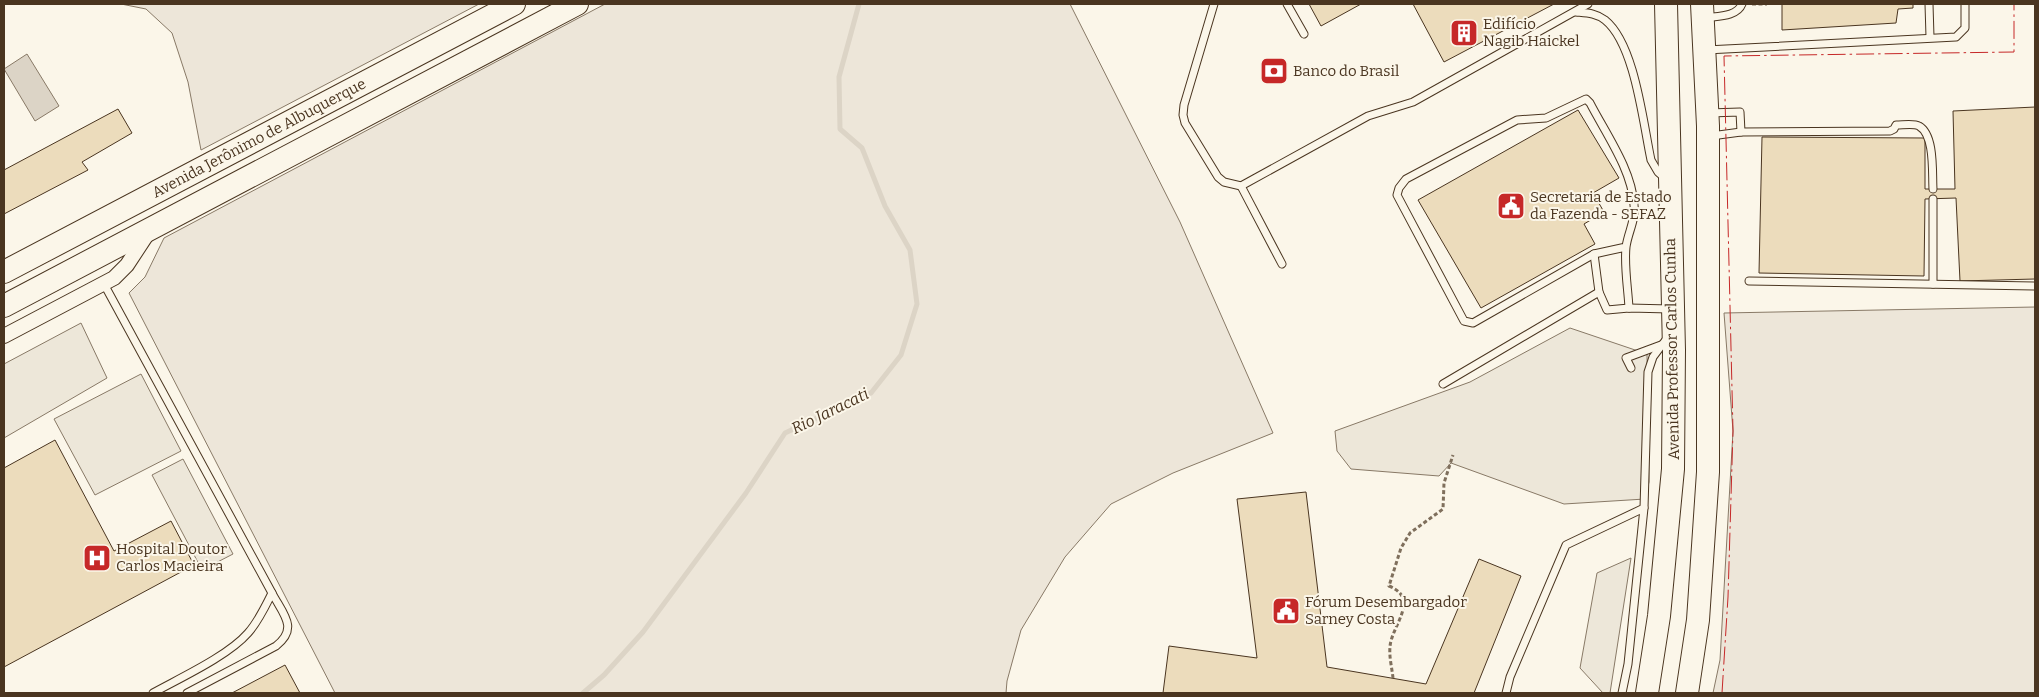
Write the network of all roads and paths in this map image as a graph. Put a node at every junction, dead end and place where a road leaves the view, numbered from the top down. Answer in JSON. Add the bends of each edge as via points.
{"nodes":[{"id":1,"x":514,"y":4,"type":"edge"},
{"id":2,"x":576,"y":4,"type":"edge"},
{"id":3,"x":1214,"y":4,"type":"edge"},
{"id":4,"x":1286,"y":4,"type":"edge"},
{"id":5,"x":1588,"y":4,"type":"edge"},
{"id":6,"x":1666,"y":4,"type":"edge"},
{"id":7,"x":1742,"y":4,"type":"edge"},
{"id":8,"x":1929,"y":4,"type":"edge"},
{"id":9,"x":1965,"y":4,"type":"edge"},
{"id":10,"x":1575,"y":8,"type":"edge"},
{"id":11,"x":1702,"y":11,"type":"edge"},
{"id":12,"x":1304,"y":34,"type":"dead end"},
{"id":13,"x":1930,"y":37,"type":"junction"},
{"id":14,"x":1704,"y":50,"type":"junction"},
{"id":15,"x":1708,"y":114,"type":"junction"},
{"id":16,"x":1742,"y":132,"type":"junction"},
{"id":17,"x":1708,"y":137,"type":"junction"},
{"id":18,"x":1670,"y":182,"type":"junction"},
{"id":19,"x":1241,"y":186,"type":"junction"},
{"id":20,"x":1933,"y":189,"type":"dead end"},
{"id":21,"x":1933,"y":199,"type":"dead end"},
{"id":22,"x":151,"y":229,"type":"junction"},
{"id":23,"x":1626,"y":247,"type":"junction"},
{"id":24,"x":1594,"y":254,"type":"junction"},
{"id":25,"x":1282,"y":264,"type":"dead end"},
{"id":26,"x":4,"y":272,"type":"edge"},
{"id":27,"x":1749,"y":281,"type":"dead end"},
{"id":28,"x":104,"y":284,"type":"junction"},
{"id":29,"x":1933,"y":284,"type":"junction"},
{"id":30,"x":2035,"y":286,"type":"edge"},
{"id":31,"x":1599,"y":292,"type":"junction"},
{"id":32,"x":4,"y":306,"type":"edge"},
{"id":33,"x":1630,"y":308,"type":"junction"},
{"id":34,"x":1673,"y":309,"type":"junction"},
{"id":35,"x":4,"y":336,"type":"edge"},
{"id":36,"x":1669,"y":342,"type":"junction"},
{"id":37,"x":1631,"y":368,"type":"dead end"},
{"id":38,"x":1443,"y":384,"type":"dead end"},
{"id":39,"x":1453,"y":455,"type":"dead end"},
{"id":40,"x":1708,"y":472,"type":"junction"},
{"id":41,"x":1644,"y":508,"type":"junction"},
{"id":42,"x":1671,"y":508,"type":"junction"},
{"id":43,"x":272,"y":593,"type":"junction"},
{"id":44,"x":1698,"y":620,"type":"junction"},
{"id":45,"x":1392,"y":678,"type":"dead end"},
{"id":46,"x":153,"y":693,"type":"edge"},
{"id":47,"x":187,"y":693,"type":"edge"},
{"id":48,"x":1506,"y":693,"type":"edge"},
{"id":49,"x":1622,"y":693,"type":"edge"},
{"id":50,"x":1647,"y":693,"type":"edge"},
{"id":51,"x":1687,"y":693,"type":"edge"}],
"edges":[{"from":1,"to":26,"type":"main road","name":"Avenida Jerônimo de Albuquerque"},
{"from":2,"to":22,"type":"main road","name":"Avenida Jerônimo de Albuquerque"},
{"from":3,"to":19,"type":"lane","via":[[1183,115],[1218,177]]},
{"from":4,"to":12,"type":"lane"},
{"from":5,"to":10,"type":"lane"},
{"from":6,"to":18,"type":"main road","name":"Avenida Professor Carlos Cunha"},
{"from":7,"to":11,"type":"lane","via":[[1735,13]]},
{"from":8,"to":13,"type":"lane"},
{"from":9,"to":13,"type":"lane","via":[[1965,28],[1961,34],[1956,37]]},
{"from":10,"to":18,"type":"lane","via":[[1593,13],[1614,28],[1633,73],[1651,160],[1658,172]]},
{"from":10,"to":19,"type":"lane","via":[[1413,102],[1368,116]]},
{"from":11,"to":14,"type":"main road"},
{"from":13,"to":14,"type":"lane"},
{"from":14,"to":15,"type":"main road"},
{"from":15,"to":16,"type":"lane","via":[[1740,112]]},
{"from":15,"to":17,"type":"main road"},
{"from":16,"to":17,"type":"lane"},
{"from":16,"to":20,"type":"lane","via":[[1890,131],[1896,124],[1918,125],[1930,141]]},
{"from":17,"to":40,"type":"main road"},
{"from":18,"to":34,"type":"main road","name":"Avenida Professor Carlos Cunha"},
{"from":19,"to":25,"type":"lane"},
{"from":21,"to":29,"type":"lane"},
{"from":22,"to":28,"type":"street","name":"Avenida Jerônimo de Albuquerque","via":[[127,265]]},
{"from":22,"to":32,"type":"main road","name":"Avenida Jerônimo de Albuquerque"},
{"from":23,"to":24,"type":"lane"},
{"from":23,"to":24,"type":"lane","via":[[1635,206],[1632,194],[1622,165],[1586,99],[1546,118],[1517,120],[1406,179],[1399,188],[1400,202],[1464,321],[1468,323]]},
{"from":23,"to":33,"type":"lane"},
{"from":24,"to":31,"type":"lane"},
{"from":27,"to":29,"type":"lane"},
{"from":28,"to":35,"type":"street","name":"Avenida Jerônimo de Albuquerque"},
{"from":28,"to":43,"type":"lane"},
{"from":29,"to":30,"type":"lane"},
{"from":31,"to":33,"type":"lane","via":[[1608,310]]},
{"from":31,"to":38,"type":"lane"},
{"from":33,"to":34,"type":"lane"},
{"from":34,"to":36,"type":"main road","name":"Avenida Professor Carlos Cunha"},
{"from":36,"to":37,"type":"lane","via":[[1626,358]]},
{"from":36,"to":40,"type":"main road","via":[[1682,376],[1682,461],[1689,470]]},
{"from":36,"to":41,"type":"lane","via":[[1653,357],[1648,372]]},
{"from":36,"to":42,"type":"main road","name":"Avenida Professor Carlos Cunha"},
{"from":39,"to":45,"type":"path","via":[[1444,483],[1443,509],[1410,533],[1401,548],[1389,586],[1403,597],[1404,606],[1389,645]]},
{"from":40,"to":44,"type":"main road"},
{"from":41,"to":48,"type":"lane","via":[[1566,545]]},
{"from":41,"to":49,"type":"lane","via":[[1628,664]]},
{"from":42,"to":44,"type":"main road","via":[[1687,510],[1697,520],[1690,596]]},
{"from":42,"to":50,"type":"main road","name":"Avenida Professor Carlos Cunha"},
{"from":43,"to":46,"type":"lane","via":[[256,623],[232,648]]},
{"from":43,"to":47,"type":"lane","via":[[288,624],[288,633],[283,640]]},
{"from":44,"to":51,"type":"main road"}]}
